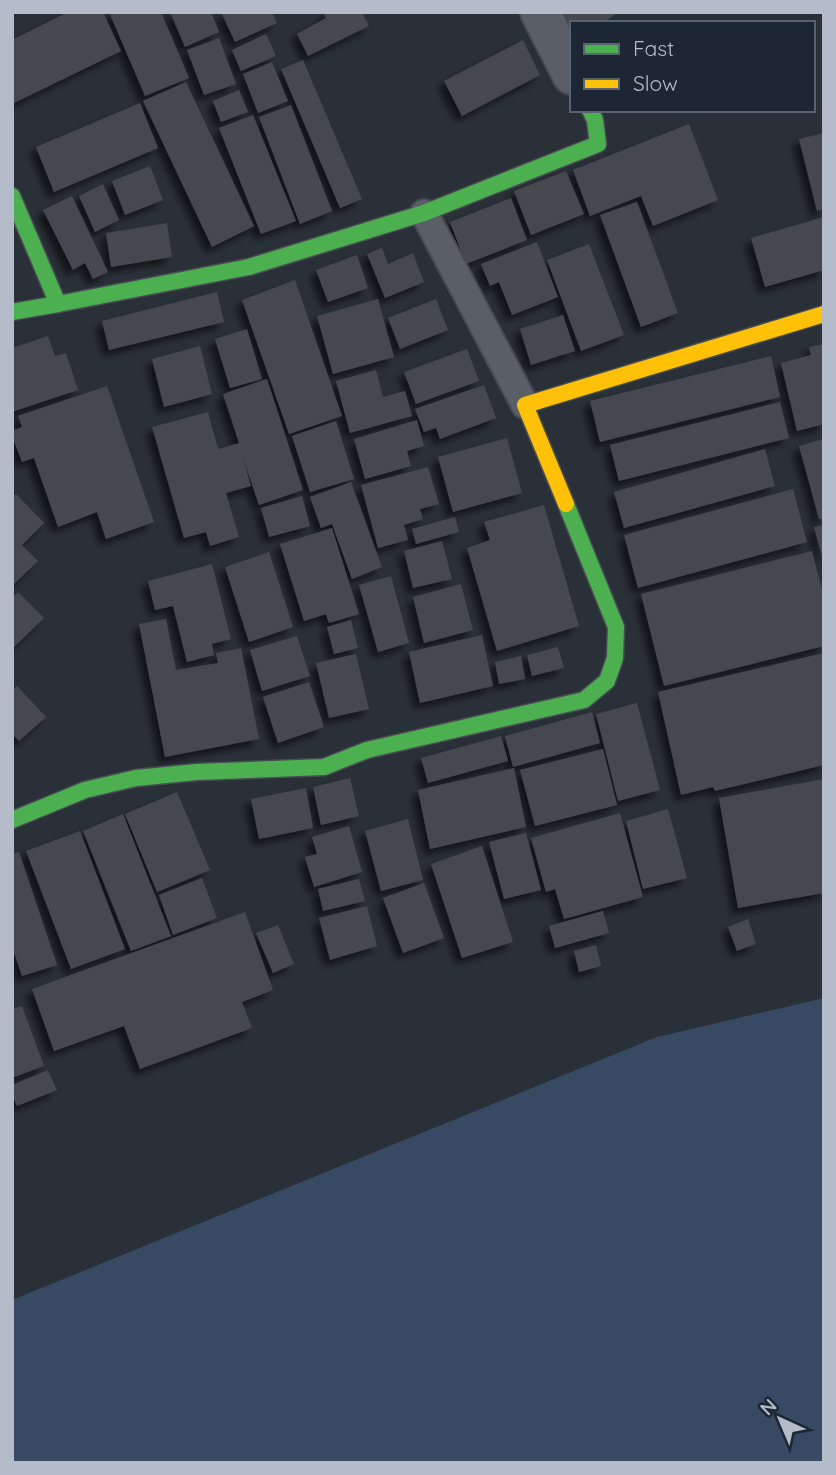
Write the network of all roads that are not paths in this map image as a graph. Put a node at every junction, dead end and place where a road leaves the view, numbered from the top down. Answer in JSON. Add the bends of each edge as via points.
{"nodes":[{"id":1,"x":540,"y":12,"type":"edge"},
{"id":2,"x":570,"y":71,"type":"edge"},
{"id":3,"x":591,"y":112,"type":"edge"},
{"id":4,"x":12,"y":196,"type":"edge"},
{"id":5,"x":424,"y":213,"type":"junction"},
{"id":6,"x":58,"y":304,"type":"junction"},
{"id":7,"x":12,"y":311,"type":"edge"},
{"id":8,"x":824,"y":314,"type":"edge"},
{"id":9,"x":525,"y":405,"type":"junction"},
{"id":10,"x":12,"y":820,"type":"edge"}],
"edges":[{"from":1,"to":2,"type":"street"},
{"from":3,"to":5,"type":"street","via":[[598,144]]},
{"from":4,"to":6,"type":"street"},
{"from":5,"to":6,"type":"street","via":[[248,267]]},
{"from":5,"to":9,"type":"lane"},
{"from":6,"to":7,"type":"street"},
{"from":8,"to":9,"type":"street"},
{"from":9,"to":10,"type":"street","via":[[616,626],[615,658],[607,681],[583,700],[367,750],[324,766],[136,778],[85,790]]}]}
